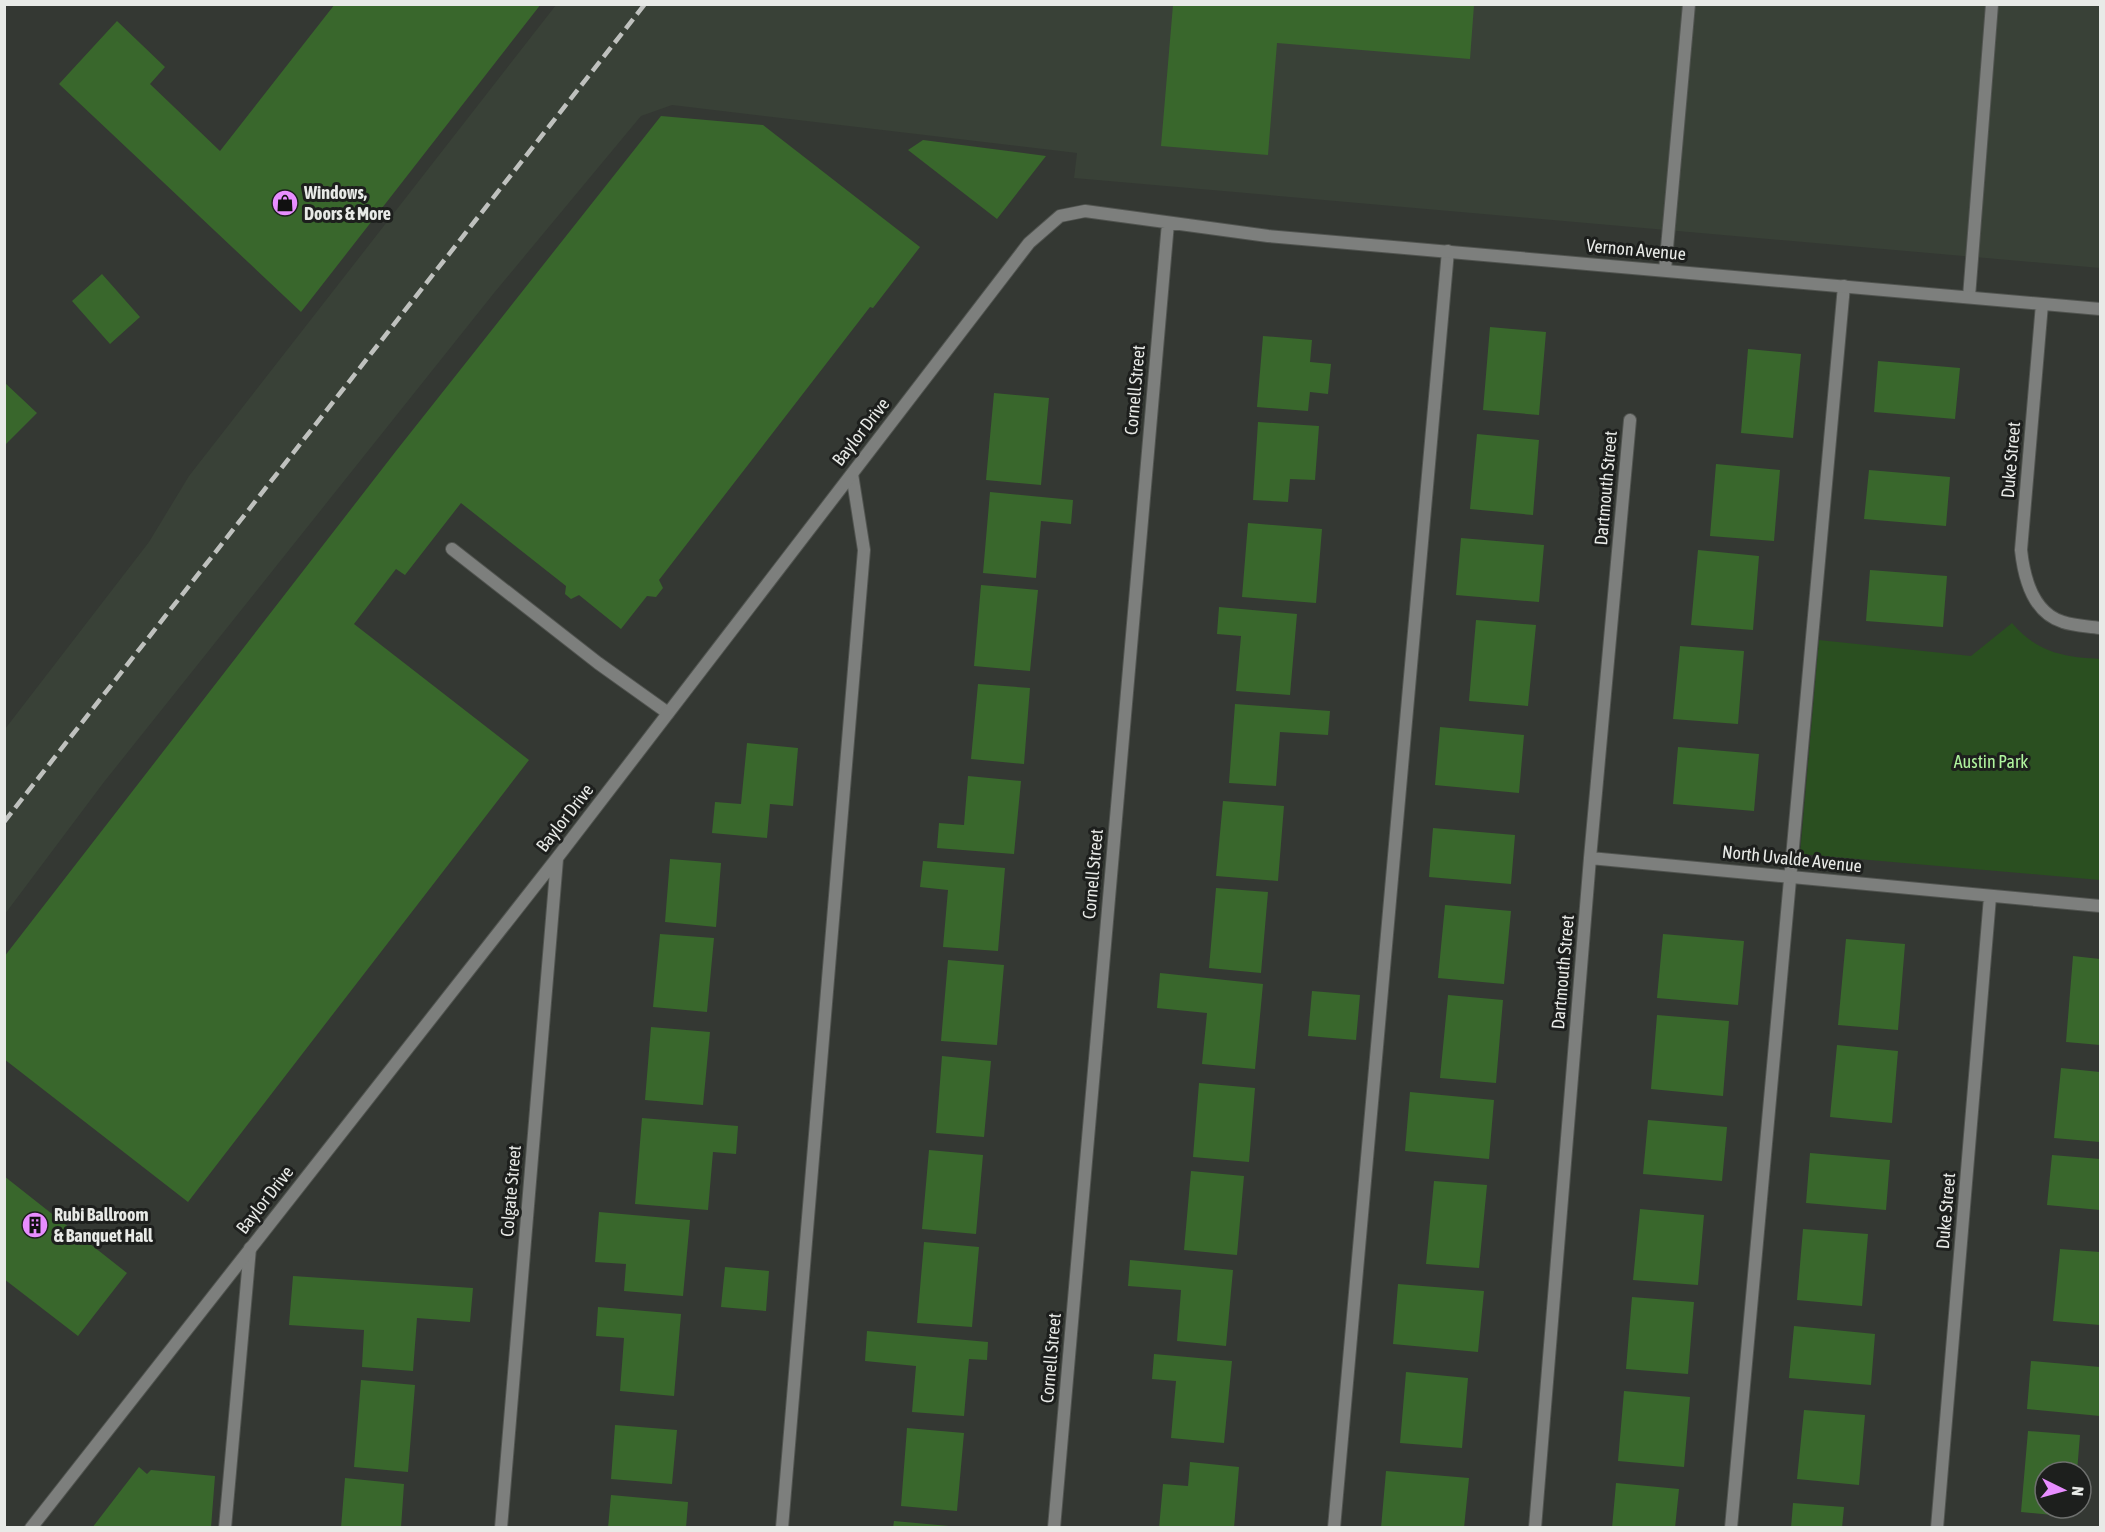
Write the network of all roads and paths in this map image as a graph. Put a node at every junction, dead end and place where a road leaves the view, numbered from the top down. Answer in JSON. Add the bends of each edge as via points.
{"nodes":[{"id":1,"x":1689,"y":4,"type":"edge"},
{"id":2,"x":1992,"y":4,"type":"edge"},
{"id":3,"x":1168,"y":223,"type":"junction"},
{"id":4,"x":1448,"y":251,"type":"junction"},
{"id":5,"x":1665,"y":270,"type":"junction"},
{"id":6,"x":1844,"y":286,"type":"junction"},
{"id":7,"x":1969,"y":297,"type":"junction"},
{"id":8,"x":2042,"y":304,"type":"junction"},
{"id":9,"x":2100,"y":309,"type":"edge"},
{"id":10,"x":1630,"y":420,"type":"dead end"},
{"id":11,"x":852,"y":474,"type":"junction"},
{"id":12,"x":452,"y":549,"type":"dead end"},
{"id":13,"x":2100,"y":628,"type":"edge"},
{"id":14,"x":668,"y":713,"type":"junction"},
{"id":15,"x":557,"y":858,"type":"junction"},
{"id":16,"x":1590,"y":858,"type":"junction"},
{"id":17,"x":1789,"y":876,"type":"junction"},
{"id":18,"x":1990,"y":897,"type":"junction"},
{"id":19,"x":2100,"y":906,"type":"edge"},
{"id":20,"x":250,"y":1248,"type":"junction"},
{"id":21,"x":31,"y":1527,"type":"edge"},
{"id":22,"x":225,"y":1527,"type":"edge"},
{"id":23,"x":501,"y":1527,"type":"edge"},
{"id":24,"x":783,"y":1527,"type":"edge"},
{"id":25,"x":1054,"y":1527,"type":"edge"},
{"id":26,"x":1334,"y":1527,"type":"edge"},
{"id":27,"x":1535,"y":1527,"type":"edge"},
{"id":28,"x":1731,"y":1527,"type":"edge"},
{"id":29,"x":1937,"y":1527,"type":"edge"}],
"edges":[{"from":1,"to":5,"type":"street"},
{"from":2,"to":7,"type":"street"},
{"from":3,"to":4,"type":"street","name":"Vernon Avenue"},
{"from":3,"to":11,"type":"street","name":"Baylor Drive","via":[[1085,211],[1060,216],[1029,243]]},
{"from":3,"to":25,"type":"street","name":"Cornell Street"},
{"from":4,"to":5,"type":"street","name":"Vernon Avenue"},
{"from":4,"to":26,"type":"street"},
{"from":5,"to":6,"type":"street","name":"Vernon Avenue"},
{"from":6,"to":7,"type":"street","name":"Vernon Avenue"},
{"from":6,"to":17,"type":"street"},
{"from":7,"to":8,"type":"street","name":"Vernon Avenue"},
{"from":8,"to":9,"type":"street","name":"Vernon Avenue"},
{"from":8,"to":13,"type":"street","name":"Duke Street","via":[[2021,550],[2023,566],[2045,613],[2062,622]]},
{"from":10,"to":16,"type":"street","name":"Dartmouth Street"},
{"from":11,"to":14,"type":"street","name":"Baylor Drive"},
{"from":11,"to":24,"type":"street","via":[[864,550]]},
{"from":12,"to":14,"type":"street"},
{"from":14,"to":15,"type":"street","name":"Baylor Drive"},
{"from":15,"to":20,"type":"street","name":"Baylor Drive"},
{"from":15,"to":23,"type":"street","name":"Colgate Street"},
{"from":16,"to":17,"type":"street","name":"North Uvalde Avenue"},
{"from":16,"to":27,"type":"street","name":"Dartmouth Street"},
{"from":17,"to":18,"type":"street","name":"North Uvalde Avenue"},
{"from":17,"to":28,"type":"street"},
{"from":18,"to":19,"type":"street","name":"North Uvalde Avenue"},
{"from":18,"to":29,"type":"street","name":"Duke Street"},
{"from":20,"to":21,"type":"street","name":"Baylor Drive"},
{"from":20,"to":22,"type":"street"}]}
